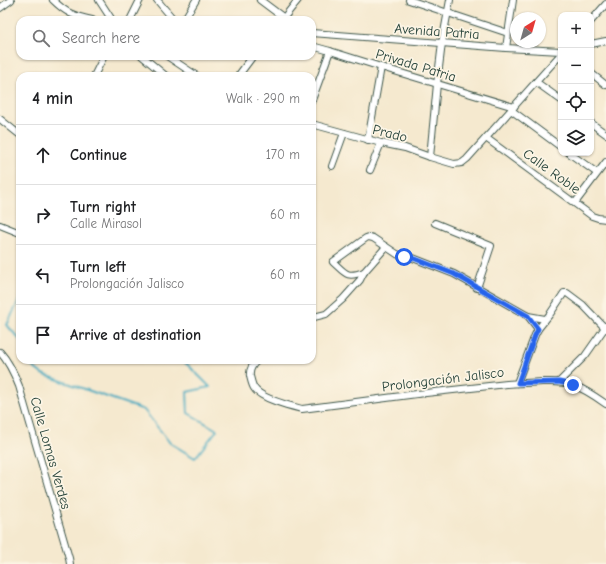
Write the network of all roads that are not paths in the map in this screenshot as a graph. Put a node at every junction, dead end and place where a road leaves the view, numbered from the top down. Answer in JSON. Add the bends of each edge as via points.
{"nodes":[{"id":1,"x":11,"y":0,"type":"edge"},
{"id":2,"x":53,"y":0,"type":"edge"},
{"id":3,"x":99,"y":0,"type":"edge"},
{"id":4,"x":140,"y":0,"type":"edge"},
{"id":5,"x":157,"y":0,"type":"edge"},
{"id":6,"x":196,"y":0,"type":"edge"},
{"id":7,"x":260,"y":0,"type":"edge"},
{"id":8,"x":298,"y":0,"type":"edge"},
{"id":9,"x":409,"y":0,"type":"edge"},
{"id":10,"x":450,"y":0,"type":"edge"},
{"id":11,"x":513,"y":0,"type":"edge"},
{"id":12,"x":606,"y":4,"type":"edge"},
{"id":13,"x":0,"y":8,"type":"edge"},
{"id":14,"x":448,"y":13,"type":"junction"},
{"id":15,"x":77,"y":16,"type":"edge"},
{"id":16,"x":109,"y":16,"type":"edge"},
{"id":17,"x":132,"y":16,"type":"edge"},
{"id":18,"x":171,"y":16,"type":"edge"},
{"id":19,"x":186,"y":16,"type":"edge"},
{"id":20,"x":279,"y":16,"type":"edge"},
{"id":21,"x":285,"y":16,"type":"edge"},
{"id":22,"x":594,"y":18,"type":"edge"},
{"id":23,"x":316,"y":33,"type":"edge"},
{"id":24,"x":508,"y":33,"type":"junction"},
{"id":25,"x":606,"y":41,"type":"edge"},
{"id":26,"x":442,"y":43,"type":"junction"},
{"id":27,"x":594,"y":43,"type":"edge"},
{"id":28,"x":316,"y":47,"type":"edge"},
{"id":29,"x":506,"y":48,"type":"junction"},
{"id":30,"x":330,"y":51,"type":"junction"},
{"id":31,"x":558,"y":52,"type":"edge"},
{"id":32,"x":558,"y":56,"type":"edge"},
{"id":33,"x":102,"y":60,"type":"edge"},
{"id":34,"x":147,"y":60,"type":"edge"},
{"id":35,"x":174,"y":60,"type":"edge"},
{"id":36,"x":250,"y":60,"type":"edge"},
{"id":37,"x":380,"y":67,"type":"junction"},
{"id":38,"x":96,"y":72,"type":"edge"},
{"id":39,"x":161,"y":72,"type":"edge"},
{"id":40,"x":191,"y":72,"type":"edge"},
{"id":41,"x":241,"y":72,"type":"edge"},
{"id":42,"x":594,"y":75,"type":"edge"},
{"id":43,"x":536,"y":82,"type":"junction"},
{"id":44,"x":437,"y":84,"type":"junction"},
{"id":45,"x":606,"y":85,"type":"edge"},
{"id":46,"x":316,"y":89,"type":"edge"},
{"id":47,"x":558,"y":98,"type":"edge"},
{"id":48,"x":512,"y":108,"type":"junction"},
{"id":49,"x":0,"y":119,"type":"edge"},
{"id":50,"x":316,"y":125,"type":"edge"},
{"id":51,"x":594,"y":125,"type":"edge"},
{"id":52,"x":16,"y":132,"type":"edge"},
{"id":53,"x":344,"y":133,"type":"junction"},
{"id":54,"x":606,"y":134,"type":"edge"},
{"id":55,"x":486,"y":138,"type":"junction"},
{"id":56,"x":368,"y":140,"type":"junction"},
{"id":57,"x":381,"y":144,"type":"junction"},
{"id":58,"x":558,"y":145,"type":"edge"},
{"id":59,"x":573,"y":156,"type":"edge"},
{"id":60,"x":430,"y":157,"type":"junction"},
{"id":61,"x":606,"y":162,"type":"edge"},
{"id":62,"x":332,"y":166,"type":"dead end"},
{"id":63,"x":370,"y":170,"type":"dead end"},
{"id":64,"x":597,"y":174,"type":"junction"},
{"id":65,"x":575,"y":203,"type":"junction"},
{"id":66,"x":606,"y":219,"type":"edge"},
{"id":67,"x":435,"y":223,"type":"dead end"},
{"id":68,"x":0,"y":225,"type":"edge"},
{"id":69,"x":16,"y":232,"type":"edge"},
{"id":70,"x":386,"y":247,"type":"junction"},
{"id":71,"x":364,"y":272,"type":"junction"},
{"id":72,"x":477,"y":288,"type":"junction"},
{"id":73,"x":316,"y":316,"type":"edge"},
{"id":74,"x":528,"y":316,"type":"junction"},
{"id":75,"x":545,"y":319,"type":"junction"},
{"id":76,"x":605,"y":328,"type":"edge"},
{"id":77,"x":538,"y":329,"type":"junction"},
{"id":78,"x":0,"y":352,"type":"edge"},
{"id":79,"x":253,"y":364,"type":"edge"},
{"id":80,"x":559,"y":382,"type":"junction"},
{"id":81,"x":518,"y":383,"type":"junction"},
{"id":82,"x":606,"y":404,"type":"edge"},
{"id":83,"x":70,"y":564,"type":"edge"}],
"edges":[{"from":1,"to":13,"type":"street"},
{"from":2,"to":15,"type":"street","via":[[70,14]]},
{"from":3,"to":16,"type":"street"},
{"from":4,"to":17,"type":"street"},
{"from":5,"to":18,"type":"street"},
{"from":6,"to":19,"type":"street"},
{"from":7,"to":20,"type":"street"},
{"from":8,"to":21,"type":"street"},
{"from":9,"to":14,"type":"street"},
{"from":10,"to":14,"type":"street"},
{"from":11,"to":24,"type":"street"},
{"from":12,"to":22,"type":"street"},
{"from":14,"to":24,"type":"street"},
{"from":14,"to":26,"type":"street"},
{"from":23,"to":26,"type":"street","name":"Avenida Patria"},
{"from":24,"to":29,"type":"street"},
{"from":25,"to":27,"type":"street"},
{"from":26,"to":29,"type":"street","name":"Avenida Patria"},
{"from":26,"to":44,"type":"street"},
{"from":28,"to":30,"type":"street","name":"Privada Patria"},
{"from":29,"to":31,"type":"street","name":"Avenida Patria"},
{"from":30,"to":37,"type":"street","name":"Privada Patria"},
{"from":30,"to":46,"type":"street"},
{"from":32,"to":43,"type":"street"},
{"from":33,"to":38,"type":"street"},
{"from":34,"to":39,"type":"street"},
{"from":35,"to":40,"type":"street"},
{"from":36,"to":41,"type":"street"},
{"from":37,"to":44,"type":"street","name":"Privada Patria"},
{"from":37,"to":56,"type":"street"},
{"from":42,"to":45,"type":"street"},
{"from":43,"to":47,"type":"street"},
{"from":43,"to":48,"type":"street"},
{"from":44,"to":48,"type":"street","name":"Privada Patria"},
{"from":44,"to":60,"type":"street"},
{"from":48,"to":55,"type":"street"},
{"from":48,"to":58,"type":"street","name":"Privada Patria"},
{"from":49,"to":52,"type":"street"},
{"from":50,"to":53,"type":"street","name":"Prado"},
{"from":51,"to":54,"type":"street"},
{"from":53,"to":56,"type":"street","name":"Prado"},
{"from":53,"to":62,"type":"street"},
{"from":55,"to":60,"type":"street","name":"Prado","via":[[462,163],[454,164]]},
{"from":55,"to":65,"type":"street","name":"Calle Roble"},
{"from":56,"to":57,"type":"street","name":"Prado"},
{"from":57,"to":60,"type":"street","name":"Prado","via":[[405,148]]},
{"from":57,"to":63,"type":"street"},
{"from":59,"to":64,"type":"street"},
{"from":61,"to":64,"type":"street"},
{"from":64,"to":65,"type":"street"},
{"from":65,"to":66,"type":"street","name":"Calle Roble","via":[[592,216]]},
{"from":67,"to":72,"type":"street","via":[[491,246]]},
{"from":68,"to":69,"type":"street"},
{"from":70,"to":71,"type":"street"},
{"from":70,"to":71,"type":"street","via":[[369,237],[333,262],[350,276]]},
{"from":70,"to":72,"type":"street","via":[[404,257],[454,274]]},
{"from":71,"to":73,"type":"street","via":[[343,299],[326,314]]},
{"from":72,"to":74,"type":"street"},
{"from":74,"to":75,"type":"street"},
{"from":74,"to":77,"type":"street"},
{"from":75,"to":76,"type":"street","via":[[566,293],[583,305]]},
{"from":75,"to":77,"type":"street"},
{"from":76,"to":80,"type":"street","via":[[585,356]]},
{"from":77,"to":81,"type":"street"},
{"from":78,"to":83,"type":"street","name":"Calle Lomas Verdes","via":[[14,371],[19,386]]},
{"from":79,"to":81,"type":"street","name":"Prolongación Jalisco","via":[[251,380],[259,393],[302,409]]},
{"from":80,"to":81,"type":"street","name":"Prolongación Jalisco"},
{"from":80,"to":82,"type":"street","name":"Prolongación Jalisco","via":[[583,389]]}]}
